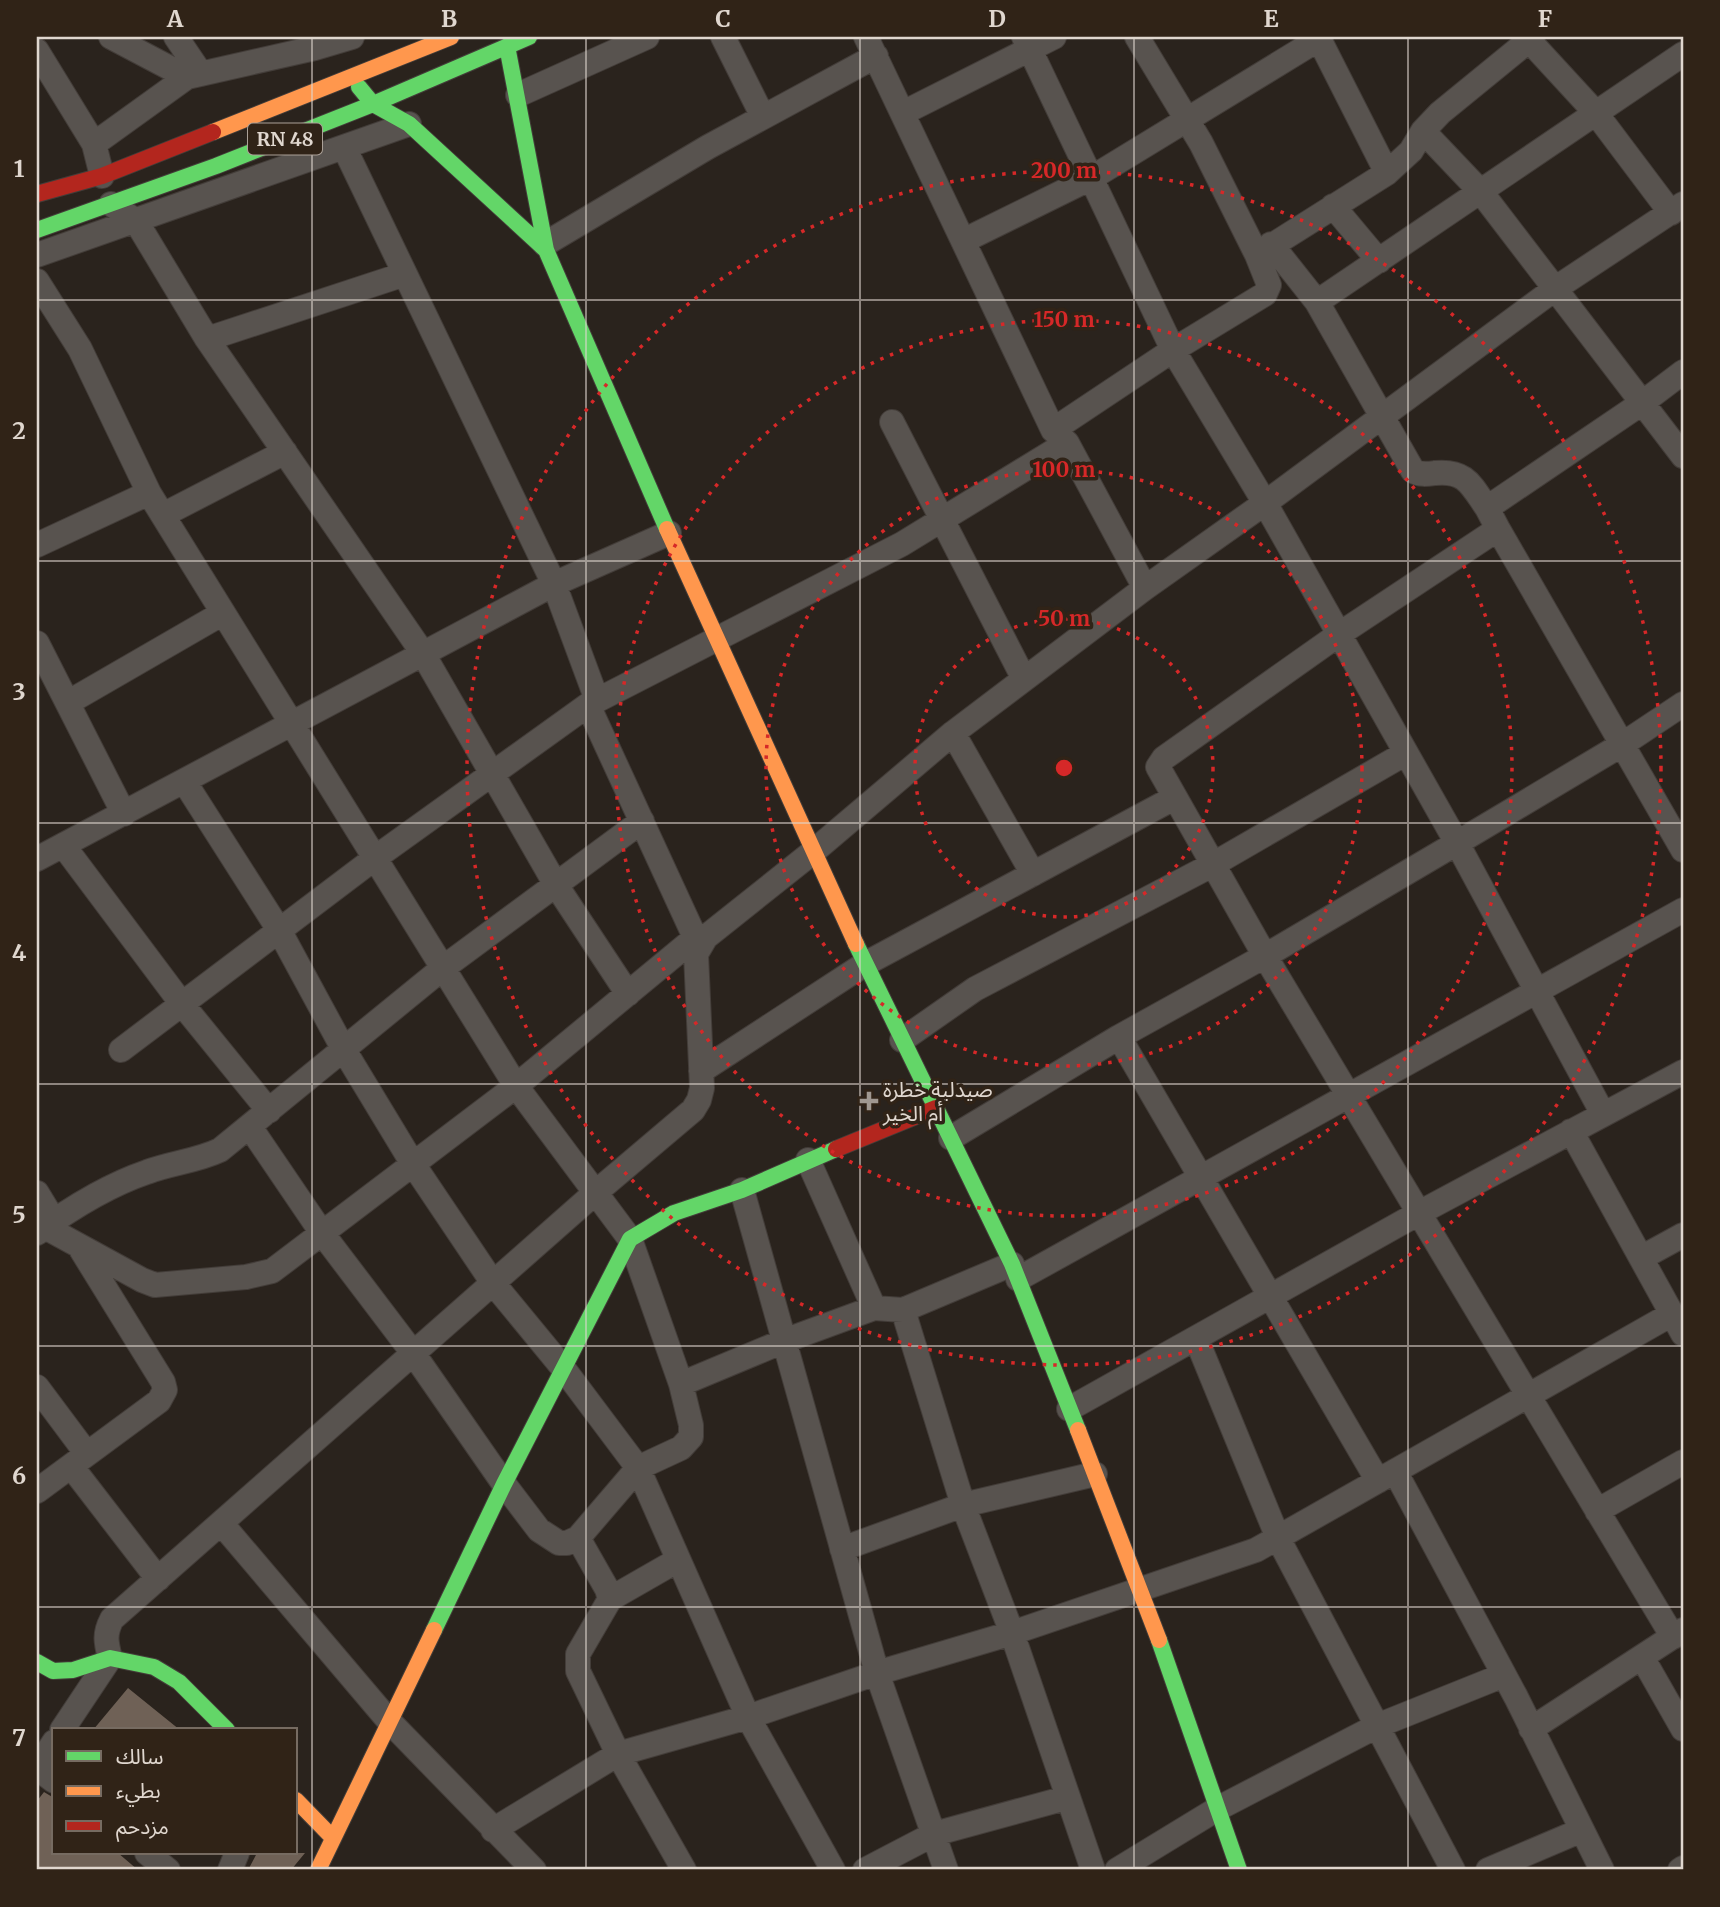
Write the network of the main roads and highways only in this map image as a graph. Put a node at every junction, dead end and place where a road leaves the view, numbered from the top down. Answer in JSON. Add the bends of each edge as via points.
{"nodes":[{"id":1,"x":451,"y":37,"type":"edge"},
{"id":2,"x":529,"y":37,"type":"edge"},
{"id":3,"x":507,"y":46,"type":"junction"},
{"id":4,"x":351,"y":76,"type":"junction"},
{"id":5,"x":373,"y":104,"type":"junction"},
{"id":6,"x":37,"y":194,"type":"edge"},
{"id":7,"x":37,"y":230,"type":"edge"},
{"id":8,"x":545,"y":247,"type":"junction"},
{"id":9,"x":936,"y":1108,"type":"junction"},
{"id":10,"x":37,"y":1661,"type":"edge"},
{"id":11,"x":225,"y":1728,"type":"edge"},
{"id":12,"x":298,"y":1803,"type":"edge"},
{"id":13,"x":332,"y":1837,"type":"junction"},
{"id":14,"x":318,"y":1870,"type":"edge"},
{"id":15,"x":1239,"y":1870,"type":"edge"}],
"edges":[{"from":1,"to":4,"type":"main road","number":"RN 48"},
{"from":2,"to":3,"type":"main road","number":"RN 48"},
{"from":3,"to":5,"type":"main road","number":"RN 48"},
{"from":3,"to":8,"type":"main road"},
{"from":4,"to":5,"type":"main road"},
{"from":4,"to":6,"type":"main road","number":"RN 48","via":[[102,176]]},
{"from":5,"to":7,"type":"main road","number":"RN 48"},
{"from":5,"to":8,"type":"main road","via":[[409,124]]},
{"from":8,"to":9,"type":"main road","via":[[669,533],[865,964]]},
{"from":9,"to":13,"type":"main road","via":[[742,1190],[674,1213],[630,1239]]},
{"from":9,"to":15,"type":"main road","via":[[1015,1272],[1141,1589]]},
{"from":10,"to":11,"type":"main road","via":[[62,1672],[110,1658],[154,1667],[168,1674]]},
{"from":12,"to":13,"type":"main road"},
{"from":13,"to":14,"type":"main road"}]}
